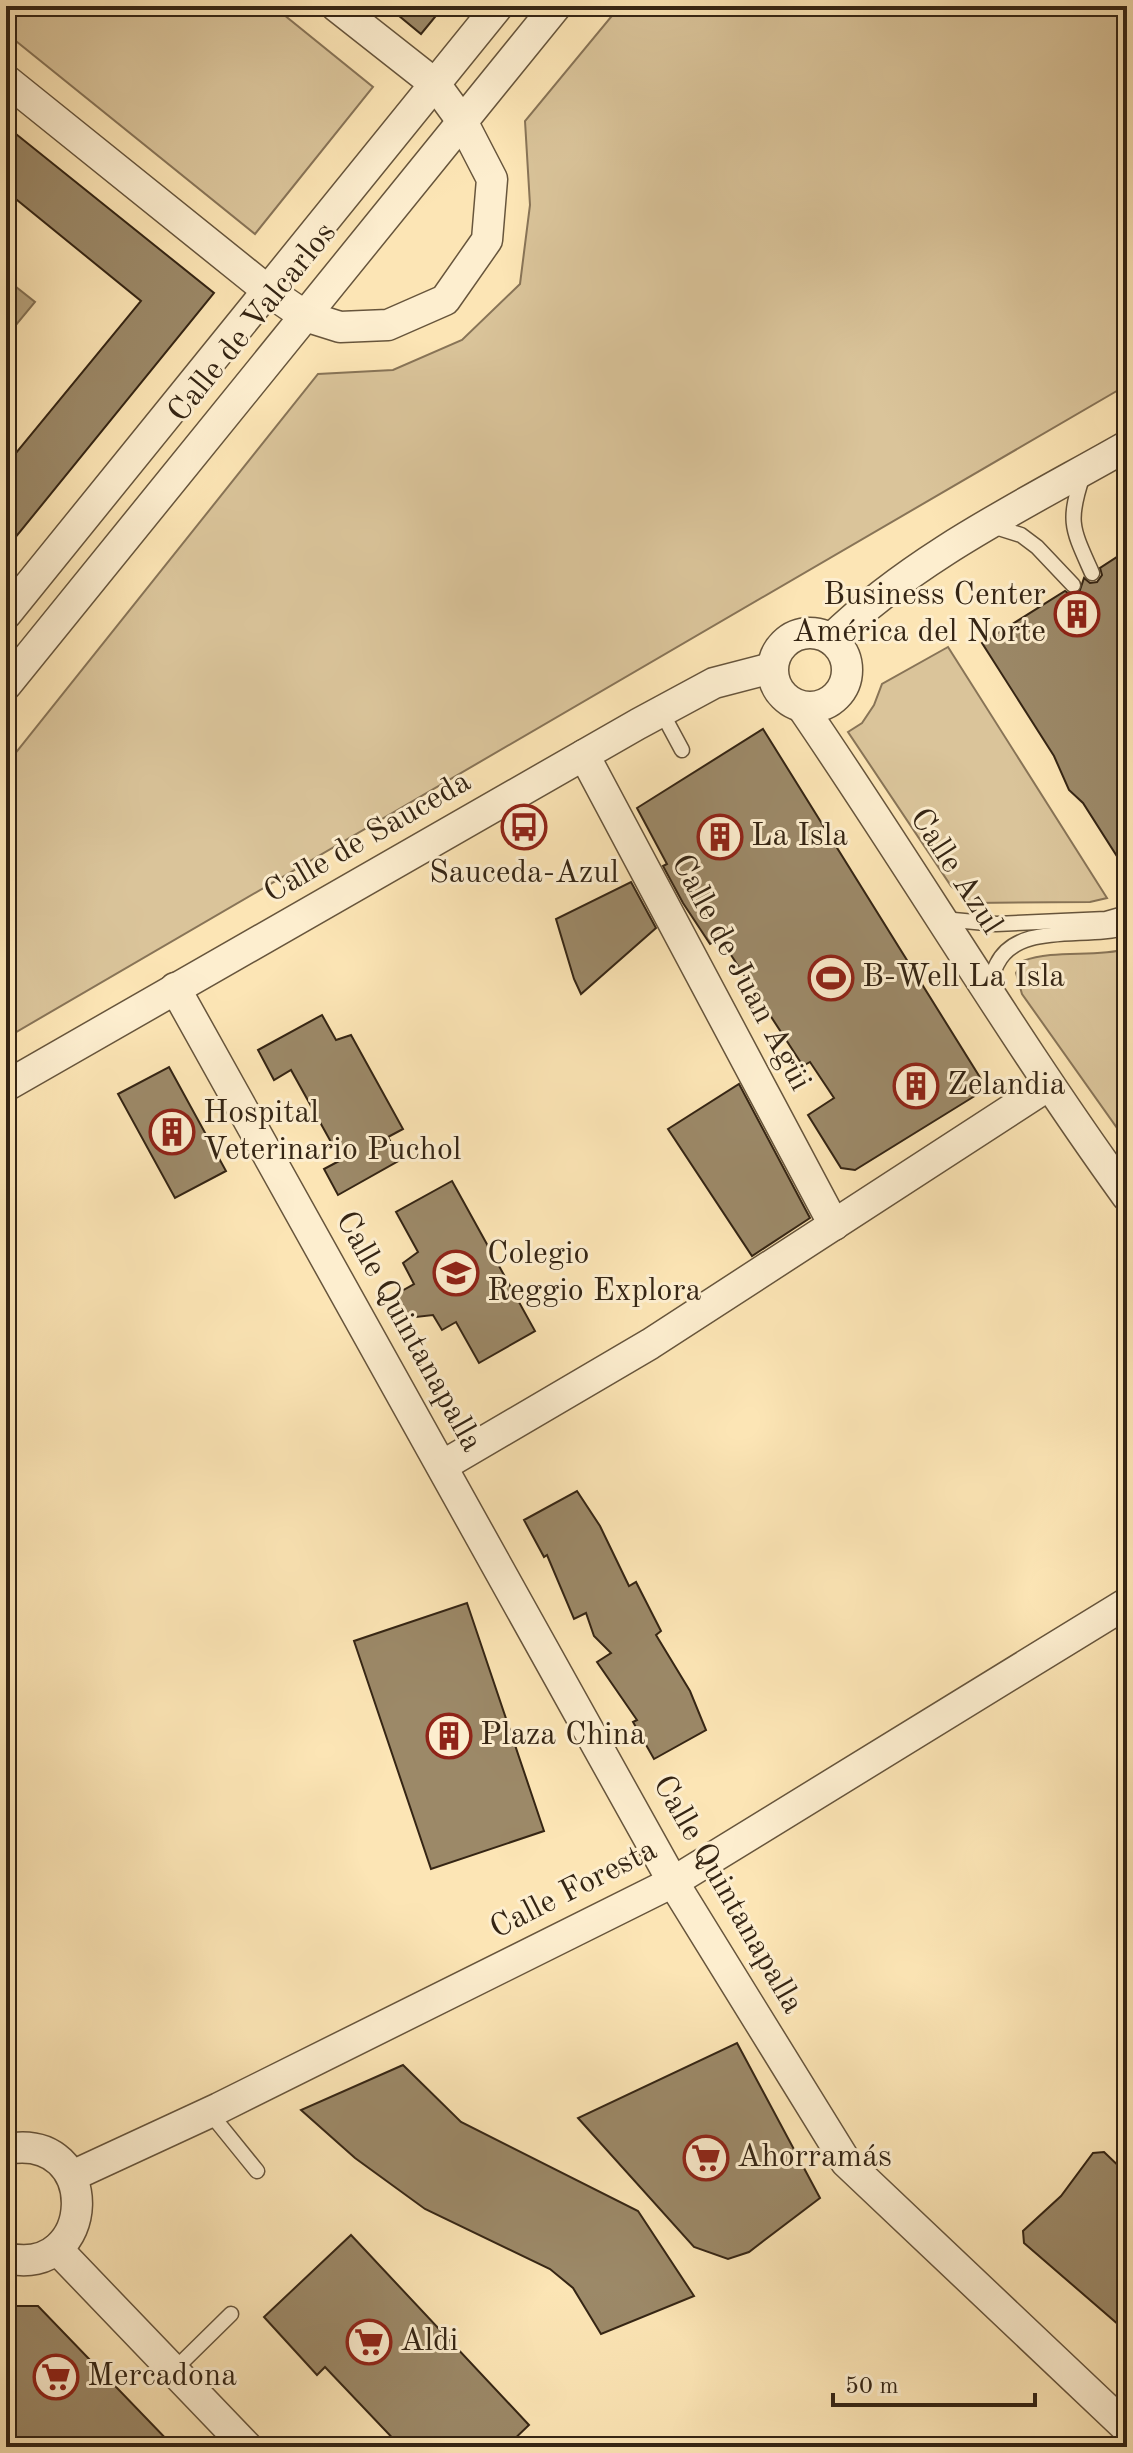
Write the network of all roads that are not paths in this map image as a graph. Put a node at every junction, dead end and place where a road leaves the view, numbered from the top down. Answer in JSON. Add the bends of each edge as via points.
{"nodes":[{"id":1,"x":336,"y":6,"type":"edge"},
{"id":2,"x":498,"y":6,"type":"edge"},
{"id":3,"x":556,"y":6,"type":"edge"},
{"id":4,"x":6,"y":80,"type":"edge"},
{"id":5,"x":435,"y":84,"type":"junction"},
{"id":6,"x":462,"y":121,"type":"junction"},
{"id":7,"x":267,"y":290,"type":"junction"},
{"id":8,"x":305,"y":316,"type":"junction"},
{"id":9,"x":1127,"y":446,"type":"edge"},
{"id":10,"x":1084,"y":471,"type":"junction"},
{"id":11,"x":989,"y":525,"type":"junction"},
{"id":12,"x":1092,"y":573,"type":"dead end"},
{"id":13,"x":1073,"y":585,"type":"dead end"},
{"id":14,"x":6,"y":614,"type":"edge"},
{"id":15,"x":831,"y":639,"type":"junction"},
{"id":16,"x":772,"y":668,"type":"junction"},
{"id":17,"x":6,"y":685,"type":"edge"},
{"id":18,"x":802,"y":707,"type":"junction"},
{"id":19,"x":661,"y":711,"type":"junction"},
{"id":20,"x":682,"y":750,"type":"dead end"},
{"id":21,"x":584,"y":755,"type":"junction"},
{"id":22,"x":1127,"y":913,"type":"edge"},
{"id":23,"x":942,"y":919,"type":"junction"},
{"id":24,"x":1127,"y":927,"type":"edge"},
{"id":25,"x":175,"y":988,"type":"junction"},
{"id":26,"x":988,"y":990,"type":"junction"},
{"id":27,"x":1049,"y":1085,"type":"junction"},
{"id":28,"x":6,"y":1086,"type":"edge"},
{"id":29,"x":1127,"y":1196,"type":"edge"},
{"id":30,"x":834,"y":1225,"type":"junction"},
{"id":31,"x":442,"y":1466,"type":"junction"},
{"id":32,"x":1127,"y":1603,"type":"edge"},
{"id":33,"x":673,"y":1882,"type":"junction"},
{"id":34,"x":210,"y":2113,"type":"junction"},
{"id":35,"x":6,"y":2149,"type":"edge"},
{"id":36,"x":257,"y":2171,"type":"dead end"},
{"id":37,"x":72,"y":2176,"type":"junction"},
{"id":38,"x":57,"y":2249,"type":"junction"},
{"id":39,"x":6,"y":2258,"type":"edge"},
{"id":40,"x":231,"y":2314,"type":"dead end"},
{"id":41,"x":174,"y":2370,"type":"junction"},
{"id":42,"x":1127,"y":2428,"type":"edge"},
{"id":43,"x":247,"y":2447,"type":"edge"}],
"edges":[{"from":1,"to":5,"type":"street"},
{"from":2,"to":5,"type":"street","name":"Calle de Valcarlos"},
{"from":3,"to":6,"type":"street","name":"Calle de Valcarlos"},
{"from":4,"to":7,"type":"street"},
{"from":5,"to":6,"type":"street"},
{"from":5,"to":7,"type":"street","name":"Calle de Valcarlos"},
{"from":6,"to":8,"type":"street","name":"Calle de Valcarlos"},
{"from":6,"to":8,"type":"street","via":[[492,179],[487,240],[445,300],[388,325],[340,327]]},
{"from":7,"to":8,"type":"street"},
{"from":7,"to":14,"type":"street","name":"Calle de Valcarlos"},
{"from":8,"to":17,"type":"street","name":"Calle de Valcarlos"},
{"from":9,"to":10,"type":"street"},
{"from":10,"to":11,"type":"street"},
{"from":10,"to":12,"type":"lane","via":[[1072,508],[1075,536]]},
{"from":11,"to":13,"type":"lane","via":[[1021,535]]},
{"from":11,"to":15,"type":"street","via":[[886,591]]},
{"from":15,"to":16,"type":"street","via":[[805,633],[793,637],[782,644]]},
{"from":15,"to":18,"type":"street","via":[[844,654],[845,685],[823,706]]},
{"from":16,"to":18,"type":"street","via":[[775,686],[786,700]]},
{"from":16,"to":19,"type":"street","name":"Calle de Sauceda","via":[[714,683]]},
{"from":18,"to":23,"type":"street","name":"Calle Azul"},
{"from":19,"to":20,"type":"lane"},
{"from":19,"to":21,"type":"street","name":"Calle de Sauceda"},
{"from":21,"to":25,"type":"street","name":"Calle de Sauceda"},
{"from":21,"to":30,"type":"street","name":"Calle de Juan Agüi"},
{"from":22,"to":23,"type":"lane","via":[[1106,919],[996,924]]},
{"from":23,"to":26,"type":"street","name":"Calle Azul"},
{"from":24,"to":26,"type":"lane","via":[[1018,943],[997,962]]},
{"from":25,"to":28,"type":"street","name":"Calle de Sauceda"},
{"from":25,"to":31,"type":"street","name":"Calle Quintanapalla"},
{"from":26,"to":27,"type":"street","name":"Calle Azul"},
{"from":27,"to":29,"type":"street","name":"Calle Azul"},
{"from":27,"to":30,"type":"street"},
{"from":30,"to":31,"type":"street","via":[[650,1344]]},
{"from":31,"to":33,"type":"street","name":"Calle Quintanapalla"},
{"from":32,"to":33,"type":"street","name":"Calle Foresta"},
{"from":33,"to":34,"type":"street","name":"Calle Foresta"},
{"from":33,"to":42,"type":"street","name":"Calle Quintanapalla","via":[[846,2162]]},
{"from":34,"to":36,"type":"lane"},
{"from":34,"to":37,"type":"street","name":"Calle Foresta"},
{"from":35,"to":37,"type":"street","via":[[37,2148],[51,2154]]},
{"from":37,"to":38,"type":"street","via":[[78,2215]]},
{"from":38,"to":39,"type":"street","via":[[39,2258]]},
{"from":38,"to":41,"type":"street"},
{"from":40,"to":41,"type":"lane"},
{"from":41,"to":43,"type":"street"}]}
